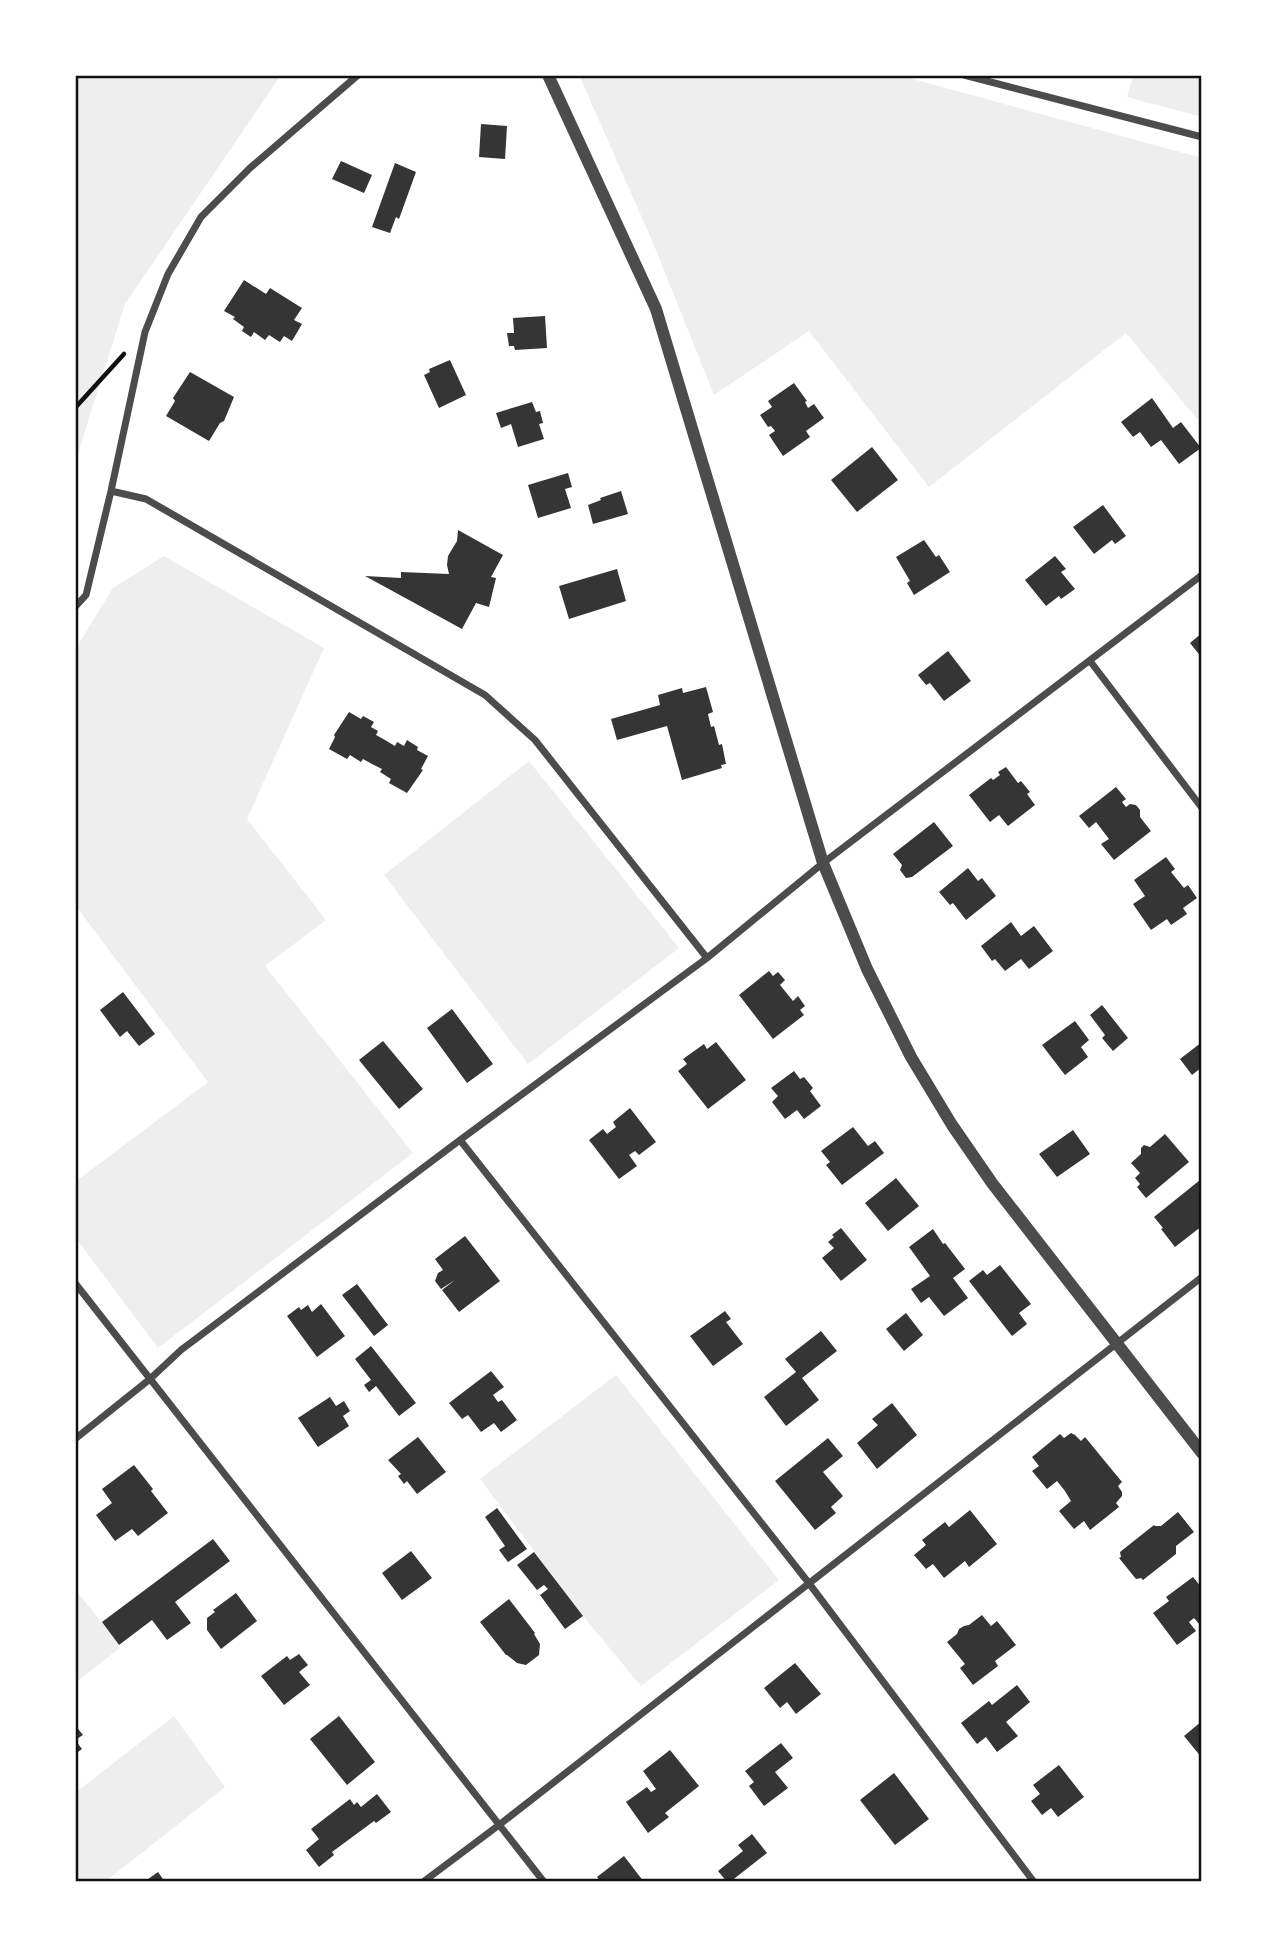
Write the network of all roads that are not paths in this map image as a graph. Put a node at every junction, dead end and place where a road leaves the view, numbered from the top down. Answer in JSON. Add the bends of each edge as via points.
{"nodes":[{"id":1,"x":358,"y":75,"type":"edge"},
{"id":2,"x":548,"y":75,"type":"edge"},
{"id":3,"x":964,"y":75,"type":"edge"},
{"id":4,"x":1202,"y":137,"type":"edge"},
{"id":5,"x":111,"y":491,"type":"junction"},
{"id":6,"x":1202,"y":575,"type":"edge"},
{"id":7,"x":75,"y":607,"type":"edge"},
{"id":8,"x":1090,"y":661,"type":"junction"},
{"id":9,"x":1202,"y":808,"type":"edge"},
{"id":10,"x":823,"y":863,"type":"junction"},
{"id":11,"x":707,"y":958,"type":"junction"},
{"id":12,"x":460,"y":1140,"type":"junction"},
{"id":13,"x":1202,"y":1277,"type":"edge"},
{"id":14,"x":75,"y":1283,"type":"edge"},
{"id":15,"x":1117,"y":1343,"type":"junction"},
{"id":16,"x":150,"y":1379,"type":"junction"},
{"id":17,"x":75,"y":1439,"type":"edge"},
{"id":18,"x":1202,"y":1453,"type":"edge"},
{"id":19,"x":808,"y":1582,"type":"junction"},
{"id":20,"x":499,"y":1825,"type":"junction"},
{"id":21,"x":423,"y":1882,"type":"edge"},
{"id":22,"x":544,"y":1882,"type":"edge"},
{"id":23,"x":1034,"y":1882,"type":"edge"}],
"edges":[{"from":1,"to":5,"type":"street","via":[[201,217],[168,274],[145,332]]},
{"from":2,"to":10,"type":"street","via":[[656,309]]},
{"from":3,"to":4,"type":"street"},
{"from":5,"to":7,"type":"street","via":[[86,595]]},
{"from":5,"to":11,"type":"street","via":[[146,499],[485,695],[535,740]]},
{"from":6,"to":8,"type":"street"},
{"from":8,"to":9,"type":"street"},
{"from":8,"to":10,"type":"street"},
{"from":10,"to":11,"type":"street"},
{"from":10,"to":15,"type":"street","via":[[867,969],[952,1125]]},
{"from":11,"to":12,"type":"street"},
{"from":12,"to":16,"type":"street","via":[[181,1350]]},
{"from":12,"to":19,"type":"street"},
{"from":13,"to":15,"type":"street"},
{"from":14,"to":16,"type":"street"},
{"from":15,"to":18,"type":"street"},
{"from":15,"to":19,"type":"street"},
{"from":16,"to":17,"type":"street"},
{"from":16,"to":20,"type":"street"},
{"from":19,"to":20,"type":"street"},
{"from":19,"to":23,"type":"street"},
{"from":20,"to":21,"type":"street"},
{"from":20,"to":22,"type":"street"}]}
